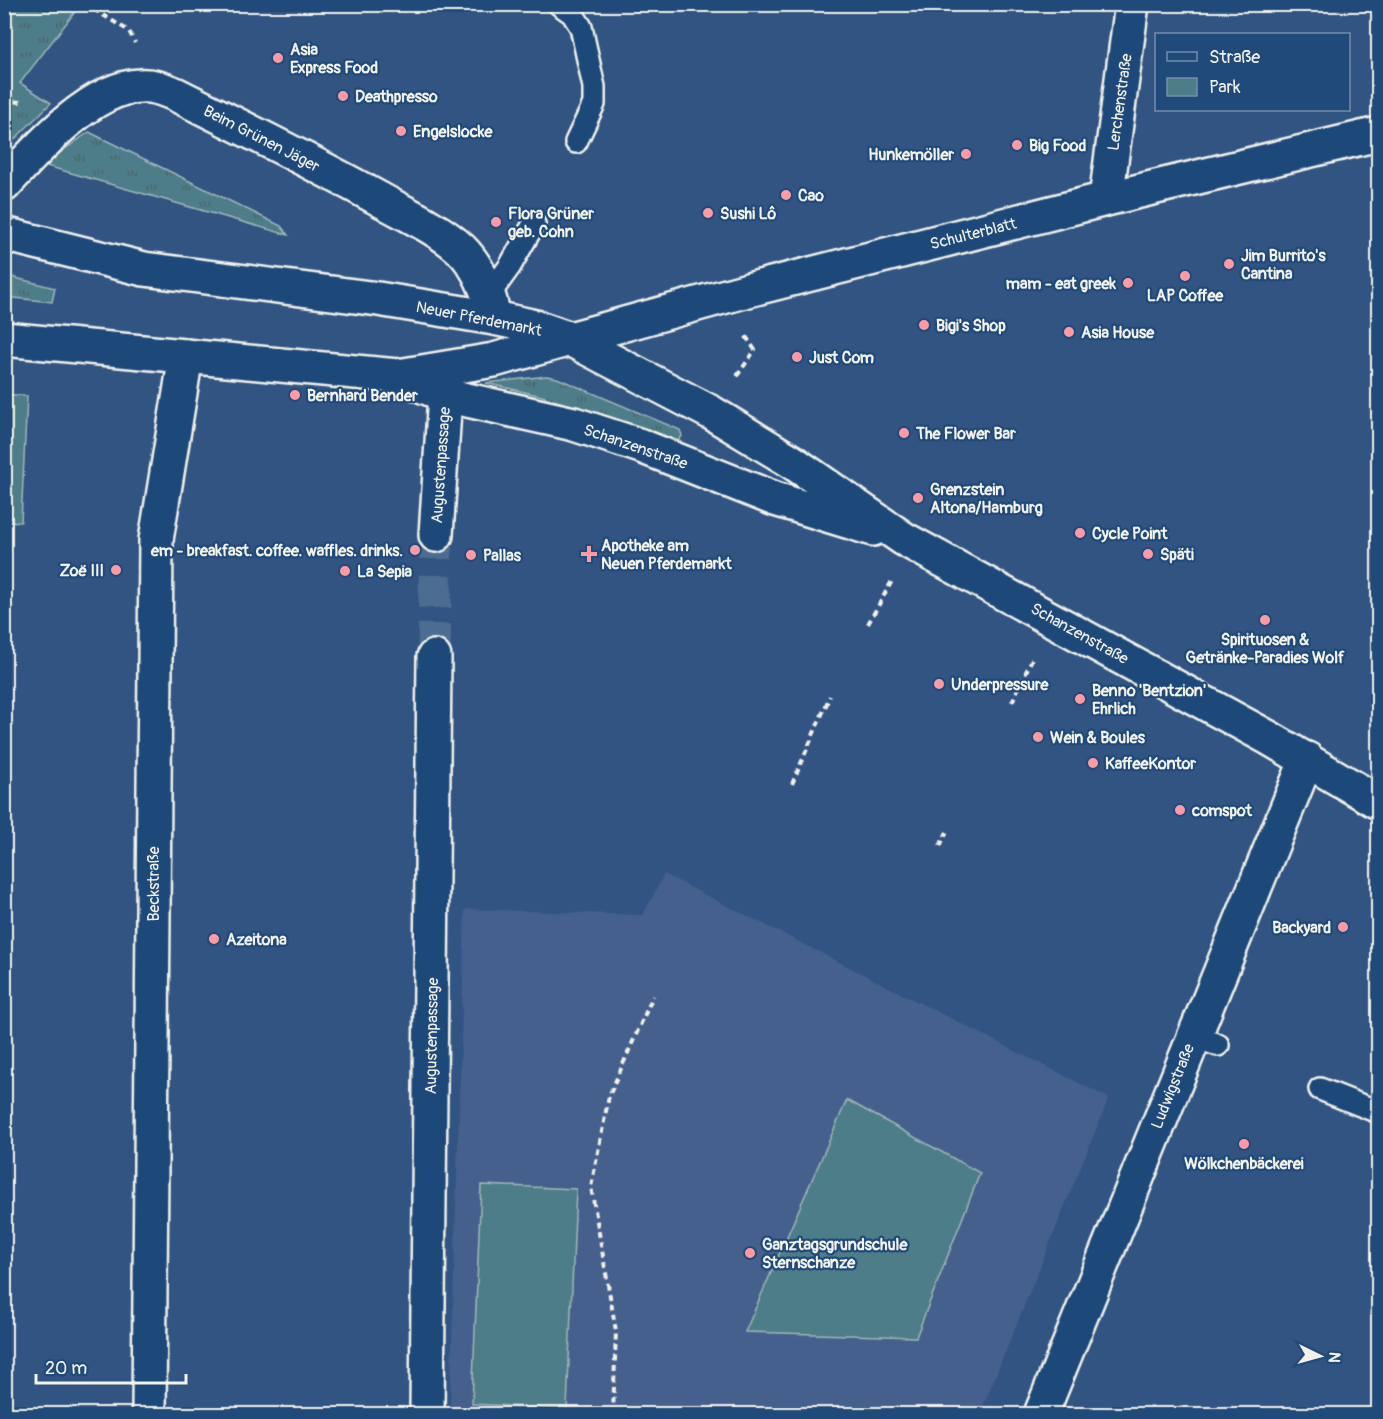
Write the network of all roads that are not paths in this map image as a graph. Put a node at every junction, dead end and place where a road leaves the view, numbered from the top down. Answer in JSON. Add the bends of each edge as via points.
{"nodes":[{"id":1,"x":560,"y":4,"type":"edge"},
{"id":2,"x":1132,"y":4,"type":"edge"},
{"id":3,"x":1378,"y":134,"type":"edge"},
{"id":4,"x":576,"y":142,"type":"dead end"},
{"id":5,"x":4,"y":185,"type":"edge"},
{"id":6,"x":1106,"y":199,"type":"junction"},
{"id":7,"x":534,"y":224,"type":"dead end"},
{"id":8,"x":4,"y":234,"type":"edge"},
{"id":9,"x":492,"y":306,"type":"junction"},
{"id":10,"x":568,"y":338,"type":"junction"},
{"id":11,"x":4,"y":339,"type":"edge"},
{"id":12,"x":186,"y":356,"type":"junction"},
{"id":13,"x":399,"y":376,"type":"junction"},
{"id":14,"x":445,"y":395,"type":"junction"},
{"id":15,"x":436,"y":535,"type":"tunnel mouth"},
{"id":16,"x":904,"y":539,"type":"junction"},
{"id":17,"x":434,"y":657,"type":"tunnel mouth"},
{"id":18,"x":1307,"y":759,"type":"junction"},
{"id":19,"x":1378,"y":802,"type":"edge"},
{"id":20,"x":1320,"y":1089,"type":"dead end"},
{"id":21,"x":1378,"y":1112,"type":"edge"},
{"id":22,"x":149,"y":1414,"type":"edge"},
{"id":23,"x":427,"y":1414,"type":"edge"},
{"id":24,"x":1041,"y":1414,"type":"edge"}],
"edges":[{"from":1,"to":4,"type":"lane","via":[[581,27],[594,87],[594,104]]},
{"from":2,"to":6,"type":"street","name":"Lerchenstraße"},
{"from":3,"to":6,"type":"street","name":"Schulterblatt"},
{"from":5,"to":9,"type":"street","name":"Beim Grünen Jäger","via":[[40,146],[107,94],[138,86],[156,87],[344,179],[460,248],[481,276]]},
{"from":6,"to":10,"type":"street","name":"Schulterblatt"},
{"from":7,"to":9,"type":"lane"},
{"from":8,"to":9,"type":"street","name":"Neuer Pferdemarkt","via":[[144,269],[378,299]]},
{"from":9,"to":10,"type":"street","name":"Neuer Pferdemarkt"},
{"from":10,"to":13,"type":"street","name":"Neuer Pferdemarkt","via":[[494,360]]},
{"from":10,"to":16,"type":"street","name":"Schanzenstraße","via":[[712,413],[791,461]]},
{"from":11,"to":12,"type":"street","name":"Neuer Pferdemarkt"},
{"from":12,"to":13,"type":"street","name":"Neuer Pferdemarkt"},
{"from":12,"to":22,"type":"street","name":"Beckstraße","via":[[156,540]]},
{"from":13,"to":14,"type":"street","name":"Schanzenstraße"},
{"from":14,"to":15,"type":"street","name":"Augustenpassage"},
{"from":14,"to":16,"type":"street","name":"Schanzenstraße","via":[[584,428],[775,499]]},
{"from":16,"to":18,"type":"street","name":"Schanzenstraße"},
{"from":17,"to":23,"type":"street","name":"Augustenpassage"},
{"from":18,"to":19,"type":"street","name":"Schanzenstraße"},
{"from":18,"to":24,"type":"street","name":"Ludwigstraße","via":[[1205,1040]]},
{"from":20,"to":21,"type":"lane"}]}
